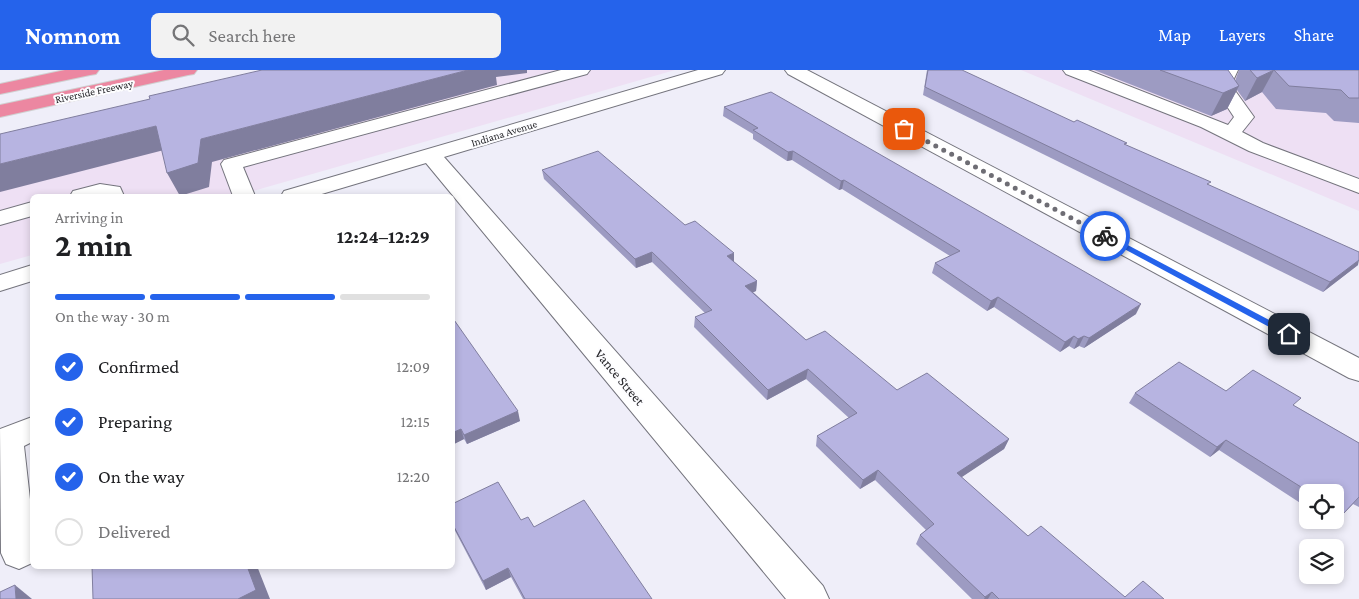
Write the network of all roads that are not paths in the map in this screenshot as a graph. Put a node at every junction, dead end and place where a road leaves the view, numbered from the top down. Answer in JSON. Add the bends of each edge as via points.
{"nodes":[{"id":1,"x":90,"y":70,"type":"edge"},
{"id":2,"x":188,"y":70,"type":"edge"},
{"id":3,"x":581,"y":70,"type":"edge"},
{"id":4,"x":716,"y":70,"type":"edge"},
{"id":5,"x":794,"y":70,"type":"edge"},
{"id":6,"x":1072,"y":70,"type":"edge"},
{"id":7,"x":1229,"y":70,"type":"edge"},
{"id":8,"x":0,"y":89,"type":"edge"},
{"id":9,"x":528,"y":98,"type":"junction"},
{"id":10,"x":0,"y":111,"type":"edge"},
{"id":11,"x":553,"y":119,"type":"junction"},
{"id":12,"x":1231,"y":134,"type":"junction"},
{"id":13,"x":431,"y":155,"type":"junction"},
{"id":14,"x":1359,"y":186,"type":"edge"},
{"id":15,"x":89,"y":194,"type":"edge"},
{"id":16,"x":112,"y":194,"type":"edge"},
{"id":17,"x":243,"y":194,"type":"edge"},
{"id":18,"x":299,"y":194,"type":"edge"},
{"id":19,"x":30,"y":210,"type":"edge"},
{"id":20,"x":0,"y":218,"type":"edge"},
{"id":21,"x":30,"y":274,"type":"edge"},
{"id":22,"x":0,"y":283,"type":"edge"},
{"id":23,"x":1359,"y":371,"type":"edge"},
{"id":24,"x":30,"y":430,"type":"edge"},
{"id":25,"x":20,"y":554,"type":"dead end"},
{"id":26,"x":810,"y":599,"type":"edge"}],
"edges":[{"from":1,"to":8,"type":"highway","name":"Riverside Freeway"},
{"from":2,"to":10,"type":"highway","name":"Riverside Freeway"},
{"from":3,"to":9,"type":"street"},
{"from":4,"to":11,"type":"street","name":"Indiana Avenue"},
{"from":5,"to":23,"type":"street"},
{"from":6,"to":12,"type":"street","via":[[1208,122]]},
{"from":7,"to":12,"type":"street","via":[[1222,85],[1244,117]]},
{"from":9,"to":11,"type":"street"},
{"from":9,"to":17,"type":"street","via":[[231,164]]},
{"from":11,"to":13,"type":"street","name":"Indiana Avenue"},
{"from":12,"to":14,"type":"street","via":[[1256,147]]},
{"from":13,"to":18,"type":"street","name":"Indiana Avenue"},
{"from":13,"to":26,"type":"street","name":"Vance Street"},
{"from":15,"to":16,"type":"street","via":[[100,191]]},
{"from":19,"to":20,"type":"street"},
{"from":21,"to":22,"type":"street"},
{"from":24,"to":25,"type":"street","via":[[7,439]]}]}
